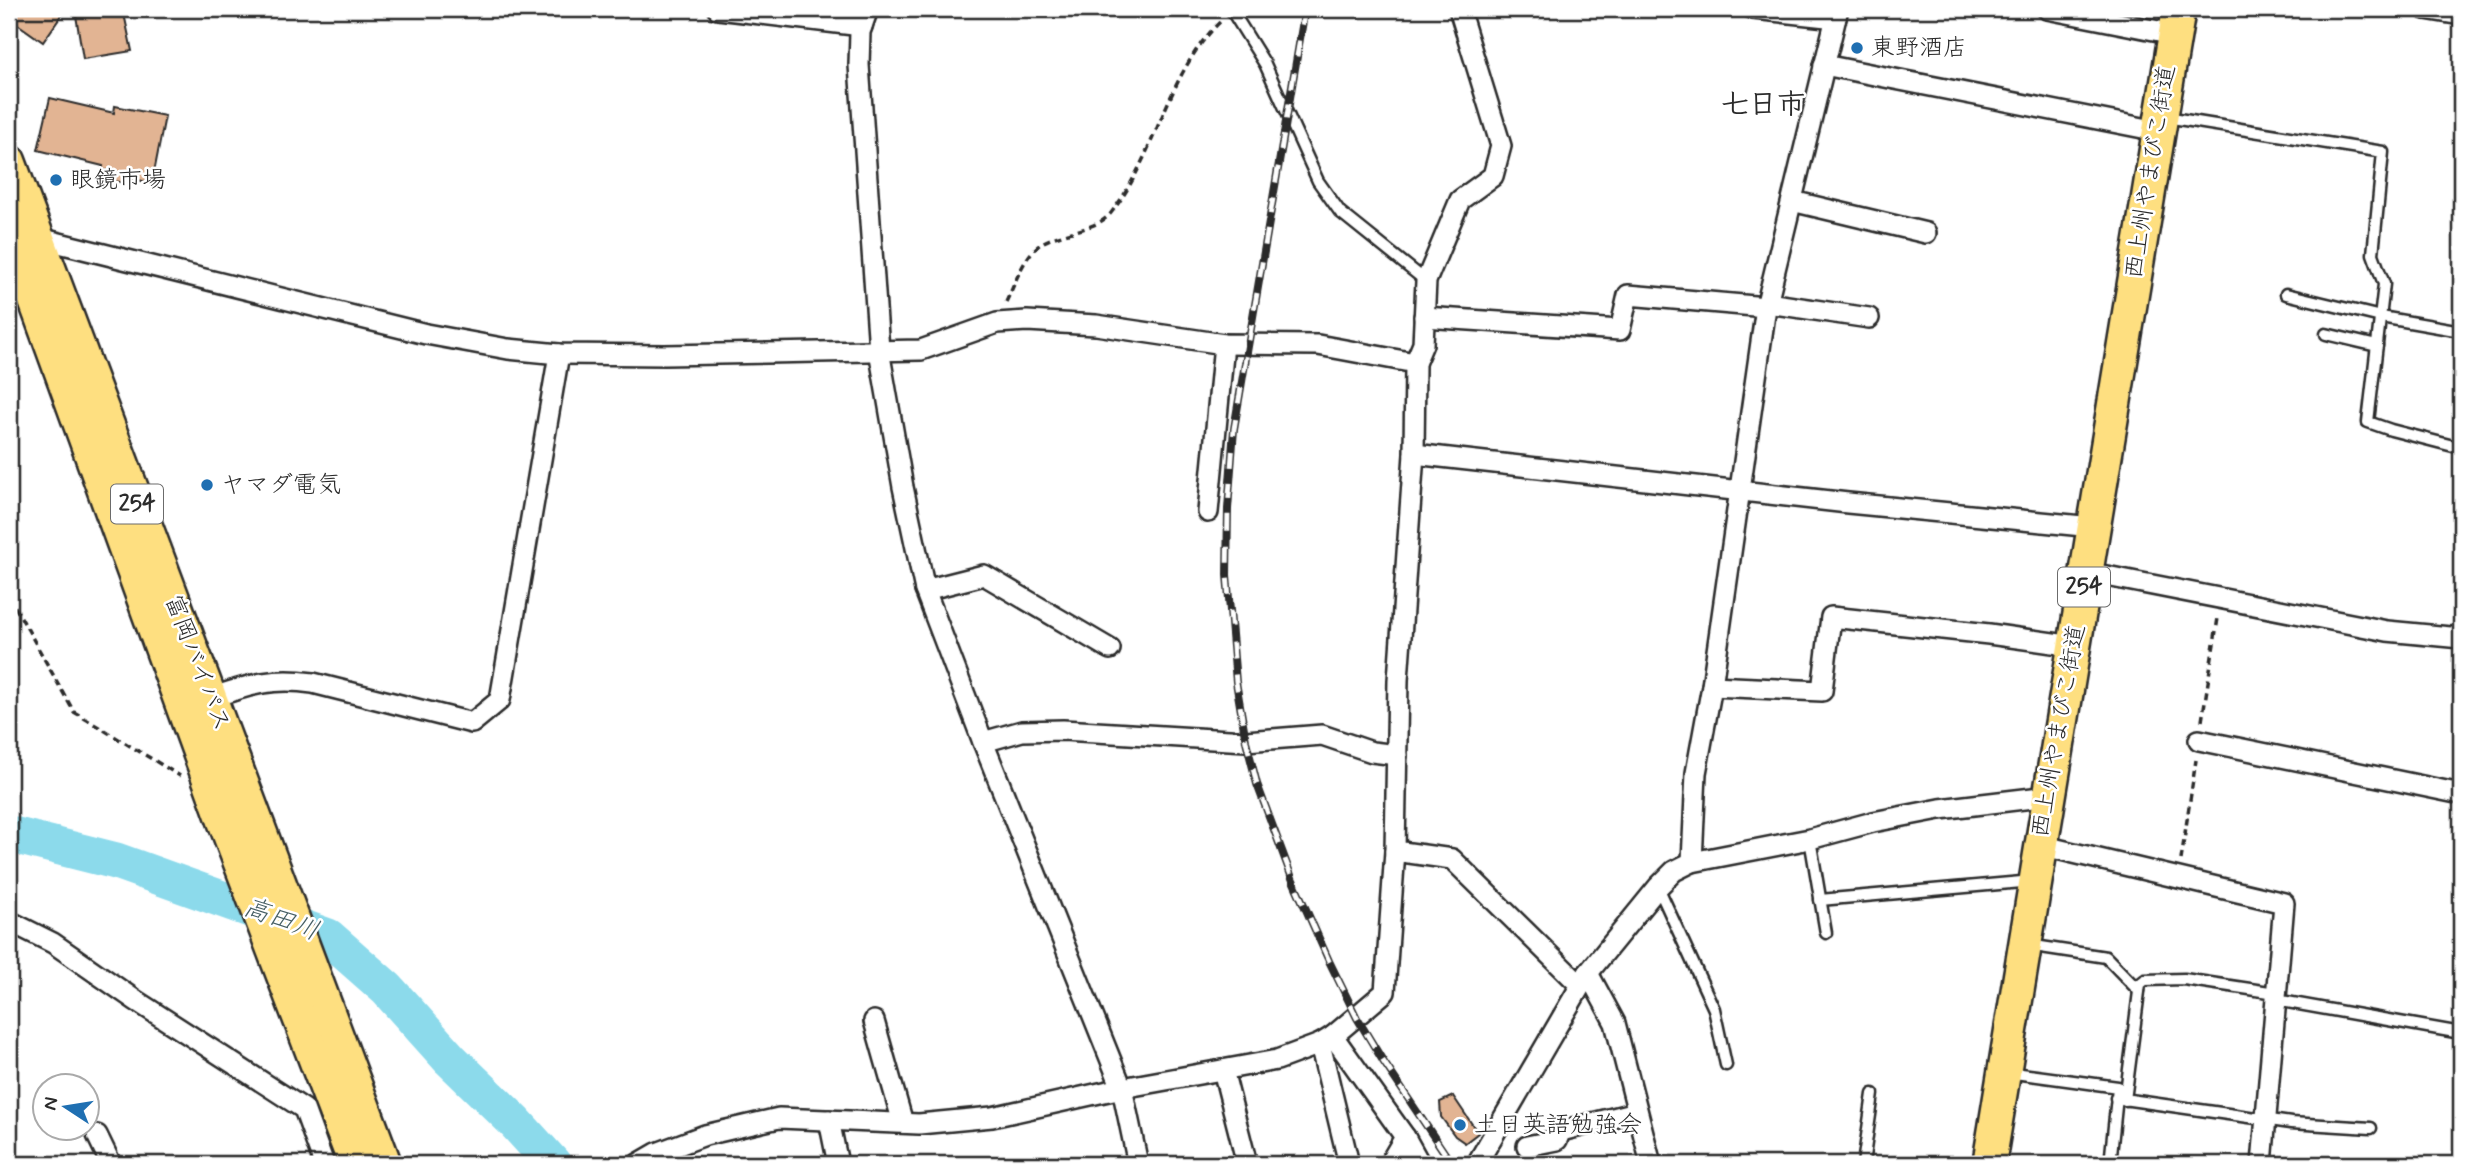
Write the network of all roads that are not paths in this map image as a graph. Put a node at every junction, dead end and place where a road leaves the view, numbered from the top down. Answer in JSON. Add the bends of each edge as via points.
{"nodes":[{"id":1,"x":718,"y":9,"type":"edge"},
{"id":2,"x":1459,"y":9,"type":"edge"},
{"id":3,"x":1752,"y":9,"type":"edge"},
{"id":4,"x":2047,"y":9,"type":"edge"},
{"id":5,"x":2425,"y":9,"type":"edge"},
{"id":6,"x":1236,"y":10,"type":"edge"},
{"id":7,"x":1837,"y":14,"type":"edge"},
{"id":8,"x":2461,"y":15,"type":"edge"},
{"id":9,"x":865,"y":17,"type":"edge"},
{"id":10,"x":2177,"y":21,"type":"edge"},
{"id":11,"x":1824,"y":65,"type":"junction"},
{"id":12,"x":2160,"y":124,"type":"junction"},
{"id":13,"x":9,"y":161,"type":"edge"},
{"id":14,"x":1792,"y":201,"type":"junction"},
{"id":15,"x":16,"y":231,"type":"edge"},
{"id":16,"x":1926,"y":233,"type":"dead end"},
{"id":17,"x":1426,"y":281,"type":"junction"},
{"id":18,"x":2286,"y":294,"type":"dead end"},
{"id":19,"x":1767,"y":305,"type":"junction"},
{"id":20,"x":1424,"y":317,"type":"junction"},
{"id":21,"x":2381,"y":317,"type":"junction"},
{"id":22,"x":1869,"y":318,"type":"dead end"},
{"id":23,"x":2461,"y":331,"type":"edge"},
{"id":24,"x":2326,"y":334,"type":"dead end"},
{"id":25,"x":1224,"y":344,"type":"junction"},
{"id":26,"x":2377,"y":346,"type":"junction"},
{"id":27,"x":879,"y":350,"type":"junction"},
{"id":28,"x":559,"y":354,"type":"junction"},
{"id":29,"x":1415,"y":363,"type":"junction"},
{"id":30,"x":2461,"y":448,"type":"edge"},
{"id":31,"x":1414,"y":454,"type":"junction"},
{"id":32,"x":1740,"y":490,"type":"junction"},
{"id":33,"x":1208,"y":512,"type":"dead end"},
{"id":34,"x":2093,"y":527,"type":"junction"},
{"id":35,"x":2086,"y":572,"type":"junction"},
{"id":36,"x":925,"y":590,"type":"junction"},
{"id":37,"x":2461,"y":638,"type":"edge"},
{"id":38,"x":2074,"y":646,"type":"junction"},
{"id":39,"x":1110,"y":649,"type":"dead end"},
{"id":40,"x":1712,"y":686,"type":"junction"},
{"id":41,"x":210,"y":698,"type":"junction"},
{"id":42,"x":2199,"y":740,"type":"dead end"},
{"id":43,"x":983,"y":743,"type":"junction"},
{"id":44,"x":1396,"y":755,"type":"junction"},
{"id":45,"x":2461,"y":794,"type":"edge"},
{"id":46,"x":2049,"y":796,"type":"junction"},
{"id":47,"x":1810,"y":839,"type":"junction"},
{"id":48,"x":2040,"y":845,"type":"junction"},
{"id":49,"x":1395,"y":851,"type":"junction"},
{"id":50,"x":1692,"y":862,"type":"junction"},
{"id":51,"x":2034,"y":881,"type":"junction"},
{"id":52,"x":1658,"y":887,"type":"junction"},
{"id":53,"x":1820,"y":900,"type":"junction"},
{"id":54,"x":9,"y":921,"type":"edge"},
{"id":55,"x":1826,"y":933,"type":"dead end"},
{"id":56,"x":2024,"y":944,"type":"junction"},
{"id":57,"x":1584,"y":979,"type":"junction"},
{"id":58,"x":2139,"y":991,"type":"junction"},
{"id":59,"x":2276,"y":997,"type":"junction"},
{"id":60,"x":874,"y":1021,"type":"dead end"},
{"id":61,"x":2461,"y":1033,"type":"edge"},
{"id":62,"x":1326,"y":1040,"type":"junction"},
{"id":63,"x":1726,"y":1065,"type":"dead end"},
{"id":64,"x":1223,"y":1070,"type":"junction"},
{"id":65,"x":2003,"y":1071,"type":"junction"},
{"id":66,"x":1122,"y":1088,"type":"junction"},
{"id":67,"x":1873,"y":1094,"type":"dead end"},
{"id":68,"x":2121,"y":1099,"type":"junction"},
{"id":69,"x":1637,"y":1112,"type":"junction"},
{"id":70,"x":2264,"y":1118,"type":"junction"},
{"id":71,"x":829,"y":1120,"type":"junction"},
{"id":72,"x":903,"y":1123,"type":"junction"},
{"id":73,"x":2371,"y":1128,"type":"dead end"},
{"id":74,"x":1405,"y":1137,"type":"junction"},
{"id":75,"x":100,"y":1142,"type":"edge"},
{"id":76,"x":1527,"y":1146,"type":"dead end"},
{"id":77,"x":1479,"y":1160,"type":"dead end"},
{"id":78,"x":650,"y":1161,"type":"edge"},
{"id":79,"x":111,"y":1164,"type":"edge"},
{"id":80,"x":324,"y":1164,"type":"edge"},
{"id":81,"x":355,"y":1164,"type":"edge"},
{"id":82,"x":385,"y":1164,"type":"edge"},
{"id":83,"x":838,"y":1164,"type":"edge"},
{"id":84,"x":1138,"y":1164,"type":"edge"},
{"id":85,"x":1247,"y":1164,"type":"edge"},
{"id":86,"x":1349,"y":1164,"type":"edge"},
{"id":87,"x":1389,"y":1164,"type":"edge"},
{"id":88,"x":1420,"y":1164,"type":"edge"},
{"id":89,"x":1651,"y":1164,"type":"edge"},
{"id":90,"x":1863,"y":1164,"type":"edge"},
{"id":91,"x":1989,"y":1164,"type":"edge"},
{"id":92,"x":2110,"y":1164,"type":"edge"},
{"id":93,"x":2262,"y":1164,"type":"edge"}],
"edges":[{"from":1,"to":9,"type":"street"},
{"from":2,"to":17,"type":"street","via":[[1501,146],[1493,176],[1460,200]]},
{"from":3,"to":7,"type":"street"},
{"from":4,"to":10,"type":"street"},
{"from":5,"to":8,"type":"street"},
{"from":6,"to":17,"type":"lane","via":[[1318,181],[1340,212]]},
{"from":7,"to":11,"type":"street"},
{"from":9,"to":27,"type":"street","via":[[859,65]]},
{"from":10,"to":12,"type":"highway","name":"西上州やまびこ街道","number":"254"},
{"from":11,"to":12,"type":"street"},
{"from":11,"to":14,"type":"street"},
{"from":12,"to":21,"type":"lane","via":[[2383,152],[2373,254],[2384,284]]},
{"from":12,"to":34,"type":"highway","name":"西上州やまびこ街道","number":"254"},
{"from":13,"to":15,"type":"highway","name":"富岡バイパス","number":"254"},
{"from":14,"to":16,"type":"street"},
{"from":14,"to":19,"type":"street"},
{"from":15,"to":28,"type":"street","via":[[426,334]]},
{"from":15,"to":41,"type":"highway","name":"富岡バイパス","number":"254"},
{"from":15,"to":81,"type":"highway","name":"富岡バイパス","number":"254","via":[[224,821]]},
{"from":17,"to":20,"type":"street"},
{"from":18,"to":21,"type":"lane"},
{"from":19,"to":20,"type":"street","via":[[1628,295],[1620,330]]},
{"from":19,"to":22,"type":"street"},
{"from":19,"to":32,"type":"street"},
{"from":20,"to":29,"type":"street","via":[[1423,344]]},
{"from":21,"to":23,"type":"lane"},
{"from":21,"to":26,"type":"lane"},
{"from":24,"to":26,"type":"lane"},
{"from":25,"to":27,"type":"street","via":[[1096,325],[1027,321],[997,323],[921,350]]},
{"from":25,"to":29,"type":"street","via":[[1318,345]]},
{"from":25,"to":33,"type":"street"},
{"from":26,"to":30,"type":"lane","via":[[2368,422]]},
{"from":27,"to":28,"type":"street"},
{"from":27,"to":36,"type":"street"},
{"from":28,"to":41,"type":"street","via":[[500,700],[472,723],[288,680],[259,682]]},
{"from":29,"to":31,"type":"street"},
{"from":31,"to":32,"type":"street"},
{"from":31,"to":44,"type":"street"},
{"from":32,"to":34,"type":"street"},
{"from":32,"to":40,"type":"street"},
{"from":34,"to":35,"type":"highway","name":"西上州やまびこ街道","number":"254"},
{"from":35,"to":37,"type":"street","via":[[2387,631]]},
{"from":35,"to":38,"type":"highway","name":"西上州やまびこ街道","number":"254"},
{"from":36,"to":39,"type":"street","via":[[984,575]]},
{"from":36,"to":43,"type":"street"},
{"from":38,"to":40,"type":"street","via":[[1831,617],[1822,691]]},
{"from":38,"to":46,"type":"highway","name":"西上州やまびこ街道","number":"254"},
{"from":40,"to":50,"type":"street","via":[[1696,772]]},
{"from":41,"to":82,"type":"highway","name":"富岡バイパス","number":"254"},
{"from":42,"to":45,"type":"street"},
{"from":43,"to":44,"type":"street","via":[[1022,731],[1063,730],[1246,741],[1322,735]]},
{"from":43,"to":66,"type":"street"},
{"from":44,"to":49,"type":"street"},
{"from":46,"to":47,"type":"street","via":[[1873,821]]},
{"from":46,"to":48,"type":"highway","name":"西上州やまびこ街道","number":"254"},
{"from":47,"to":50,"type":"street"},
{"from":47,"to":53,"type":"lane"},
{"from":48,"to":51,"type":"highway","name":"西上州やまびこ街道","number":"254"},
{"from":48,"to":59,"type":"street","via":[[2284,903]]},
{"from":49,"to":57,"type":"street","via":[[1452,859]]},
{"from":49,"to":62,"type":"street","via":[[1385,992]]},
{"from":50,"to":52,"type":"street"},
{"from":51,"to":53,"type":"lane"},
{"from":51,"to":56,"type":"highway","name":"西上州やまびこ街道","number":"254"},
{"from":52,"to":57,"type":"street"},
{"from":52,"to":63,"type":"lane","via":[[1714,1009]]},
{"from":53,"to":55,"type":"lane"},
{"from":54,"to":80,"type":"street","via":[[53,943],[304,1109]]},
{"from":56,"to":58,"type":"lane","via":[[2106,957]]},
{"from":56,"to":65,"type":"highway","name":"西上州やまびこ街道","number":"254"},
{"from":57,"to":69,"type":"street","via":[[1615,1023]]},
{"from":57,"to":77,"type":"street"},
{"from":58,"to":59,"type":"lane","via":[[2145,980],[2184,979]]},
{"from":58,"to":68,"type":"lane"},
{"from":59,"to":61,"type":"lane"},
{"from":59,"to":70,"type":"street"},
{"from":60,"to":72,"type":"street"},
{"from":62,"to":64,"type":"street","via":[[1278,1060]]},
{"from":62,"to":74,"type":"street"},
{"from":62,"to":86,"type":"street"},
{"from":64,"to":66,"type":"street"},
{"from":64,"to":85,"type":"street"},
{"from":65,"to":68,"type":"lane","via":[[2118,1087]]},
{"from":65,"to":91,"type":"highway","name":"西上州やまびこ街道","number":"254"},
{"from":66,"to":72,"type":"street","via":[[992,1117]]},
{"from":66,"to":84,"type":"street"},
{"from":67,"to":90,"type":"lane"},
{"from":68,"to":70,"type":"lane"},
{"from":68,"to":92,"type":"lane"},
{"from":69,"to":76,"type":"street","via":[[1561,1131],[1557,1140]]},
{"from":69,"to":89,"type":"street"},
{"from":70,"to":73,"type":"lane"},
{"from":70,"to":93,"type":"street"},
{"from":71,"to":72,"type":"street"},
{"from":71,"to":78,"type":"street","via":[[779,1118],[705,1135]]},
{"from":71,"to":83,"type":"street"},
{"from":74,"to":87,"type":"street"},
{"from":74,"to":88,"type":"street"},
{"from":75,"to":79,"type":"street"}]}
